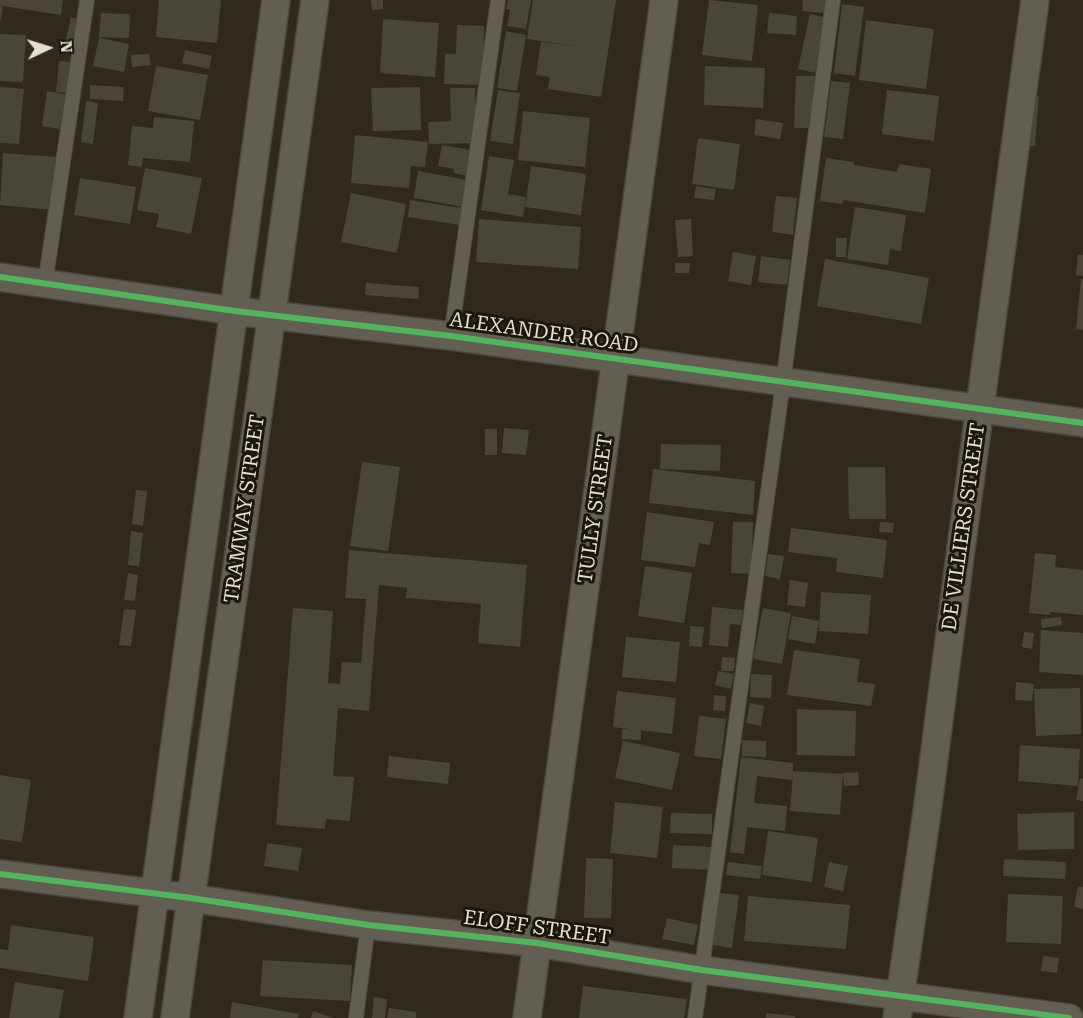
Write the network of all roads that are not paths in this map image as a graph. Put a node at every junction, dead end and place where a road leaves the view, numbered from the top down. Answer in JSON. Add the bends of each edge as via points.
{"nodes":[{"id":1,"x":87,"y":0,"type":"edge"},
{"id":2,"x":498,"y":0,"type":"edge"},
{"id":3,"x":664,"y":0,"type":"edge"},
{"id":4,"x":833,"y":0,"type":"edge"},
{"id":5,"x":1035,"y":0,"type":"edge"},
{"id":6,"x":275,"y":7,"type":"edge"},
{"id":7,"x":313,"y":10,"type":"edge"},
{"id":8,"x":0,"y":277,"type":"edge"},
{"id":9,"x":45,"y":284,"type":"junction"},
{"id":10,"x":235,"y":311,"type":"junction"},
{"id":11,"x":272,"y":315,"type":"junction"},
{"id":12,"x":452,"y":336,"type":"junction"},
{"id":13,"x":616,"y":359,"type":"junction"},
{"id":14,"x":783,"y":383,"type":"junction"},
{"id":15,"x":980,"y":408,"type":"junction"},
{"id":16,"x":1083,"y":423,"type":"edge"},
{"id":17,"x":0,"y":874,"type":"edge"},
{"id":18,"x":155,"y":895,"type":"junction"},
{"id":19,"x":191,"y":898,"type":"junction"},
{"id":20,"x":368,"y":925,"type":"junction"},
{"id":21,"x":537,"y":943,"type":"junction"},
{"id":22,"x":702,"y":969,"type":"junction"},
{"id":23,"x":899,"y":1007,"type":"edge"},
{"id":24,"x":138,"y":1018,"type":"edge"},
{"id":25,"x":176,"y":1018,"type":"edge"},
{"id":26,"x":356,"y":1018,"type":"edge"},
{"id":27,"x":527,"y":1018,"type":"edge"},
{"id":28,"x":695,"y":1018,"type":"edge"},
{"id":29,"x":1069,"y":1018,"type":"edge"}],
"edges":[{"from":1,"to":9,"type":"lane"},
{"from":2,"to":12,"type":"lane"},
{"from":3,"to":13,"type":"street","name":"TULLY STREET"},
{"from":4,"to":14,"type":"lane"},
{"from":5,"to":15,"type":"street","name":"DE VILLIERS STREET"},
{"from":6,"to":7,"type":"street"},
{"from":6,"to":10,"type":"street","name":"TRAMWAY STREET"},
{"from":7,"to":11,"type":"street","name":"TRAMWAY STREET"},
{"from":8,"to":9,"type":"street","name":"ALEXANDER ROAD"},
{"from":9,"to":10,"type":"street","name":"ALEXANDER ROAD"},
{"from":10,"to":11,"type":"street","name":"ALEXANDER ROAD"},
{"from":10,"to":18,"type":"street","name":"TRAMWAY STREET"},
{"from":11,"to":12,"type":"street","name":"ALEXANDER ROAD"},
{"from":11,"to":19,"type":"street","name":"TRAMWAY STREET"},
{"from":12,"to":13,"type":"street","name":"ALEXANDER ROAD"},
{"from":13,"to":14,"type":"street","name":"ALEXANDER ROAD"},
{"from":13,"to":21,"type":"street","name":"TULLY STREET"},
{"from":14,"to":15,"type":"street","name":"ALEXANDER ROAD"},
{"from":14,"to":22,"type":"lane"},
{"from":15,"to":16,"type":"street","name":"ALEXANDER ROAD"},
{"from":15,"to":23,"type":"street","name":"DE VILLIERS STREET"},
{"from":17,"to":18,"type":"street","name":"ELOFF STREET"},
{"from":18,"to":19,"type":"street","name":"ELOFF STREET"},
{"from":18,"to":24,"type":"street","name":"TRAMWAY STREET"},
{"from":19,"to":20,"type":"street","name":"ELOFF STREET"},
{"from":19,"to":25,"type":"street","name":"TRAMWAY STREET"},
{"from":20,"to":21,"type":"street","name":"ELOFF STREET"},
{"from":20,"to":26,"type":"lane"},
{"from":21,"to":22,"type":"street","name":"ELOFF STREET"},
{"from":21,"to":27,"type":"street","name":"TULLY STREET"},
{"from":22,"to":23,"type":"street","name":"ELOFF STREET"},
{"from":22,"to":28,"type":"lane"},
{"from":23,"to":29,"type":"street","name":"ELOFF STREET"}]}
